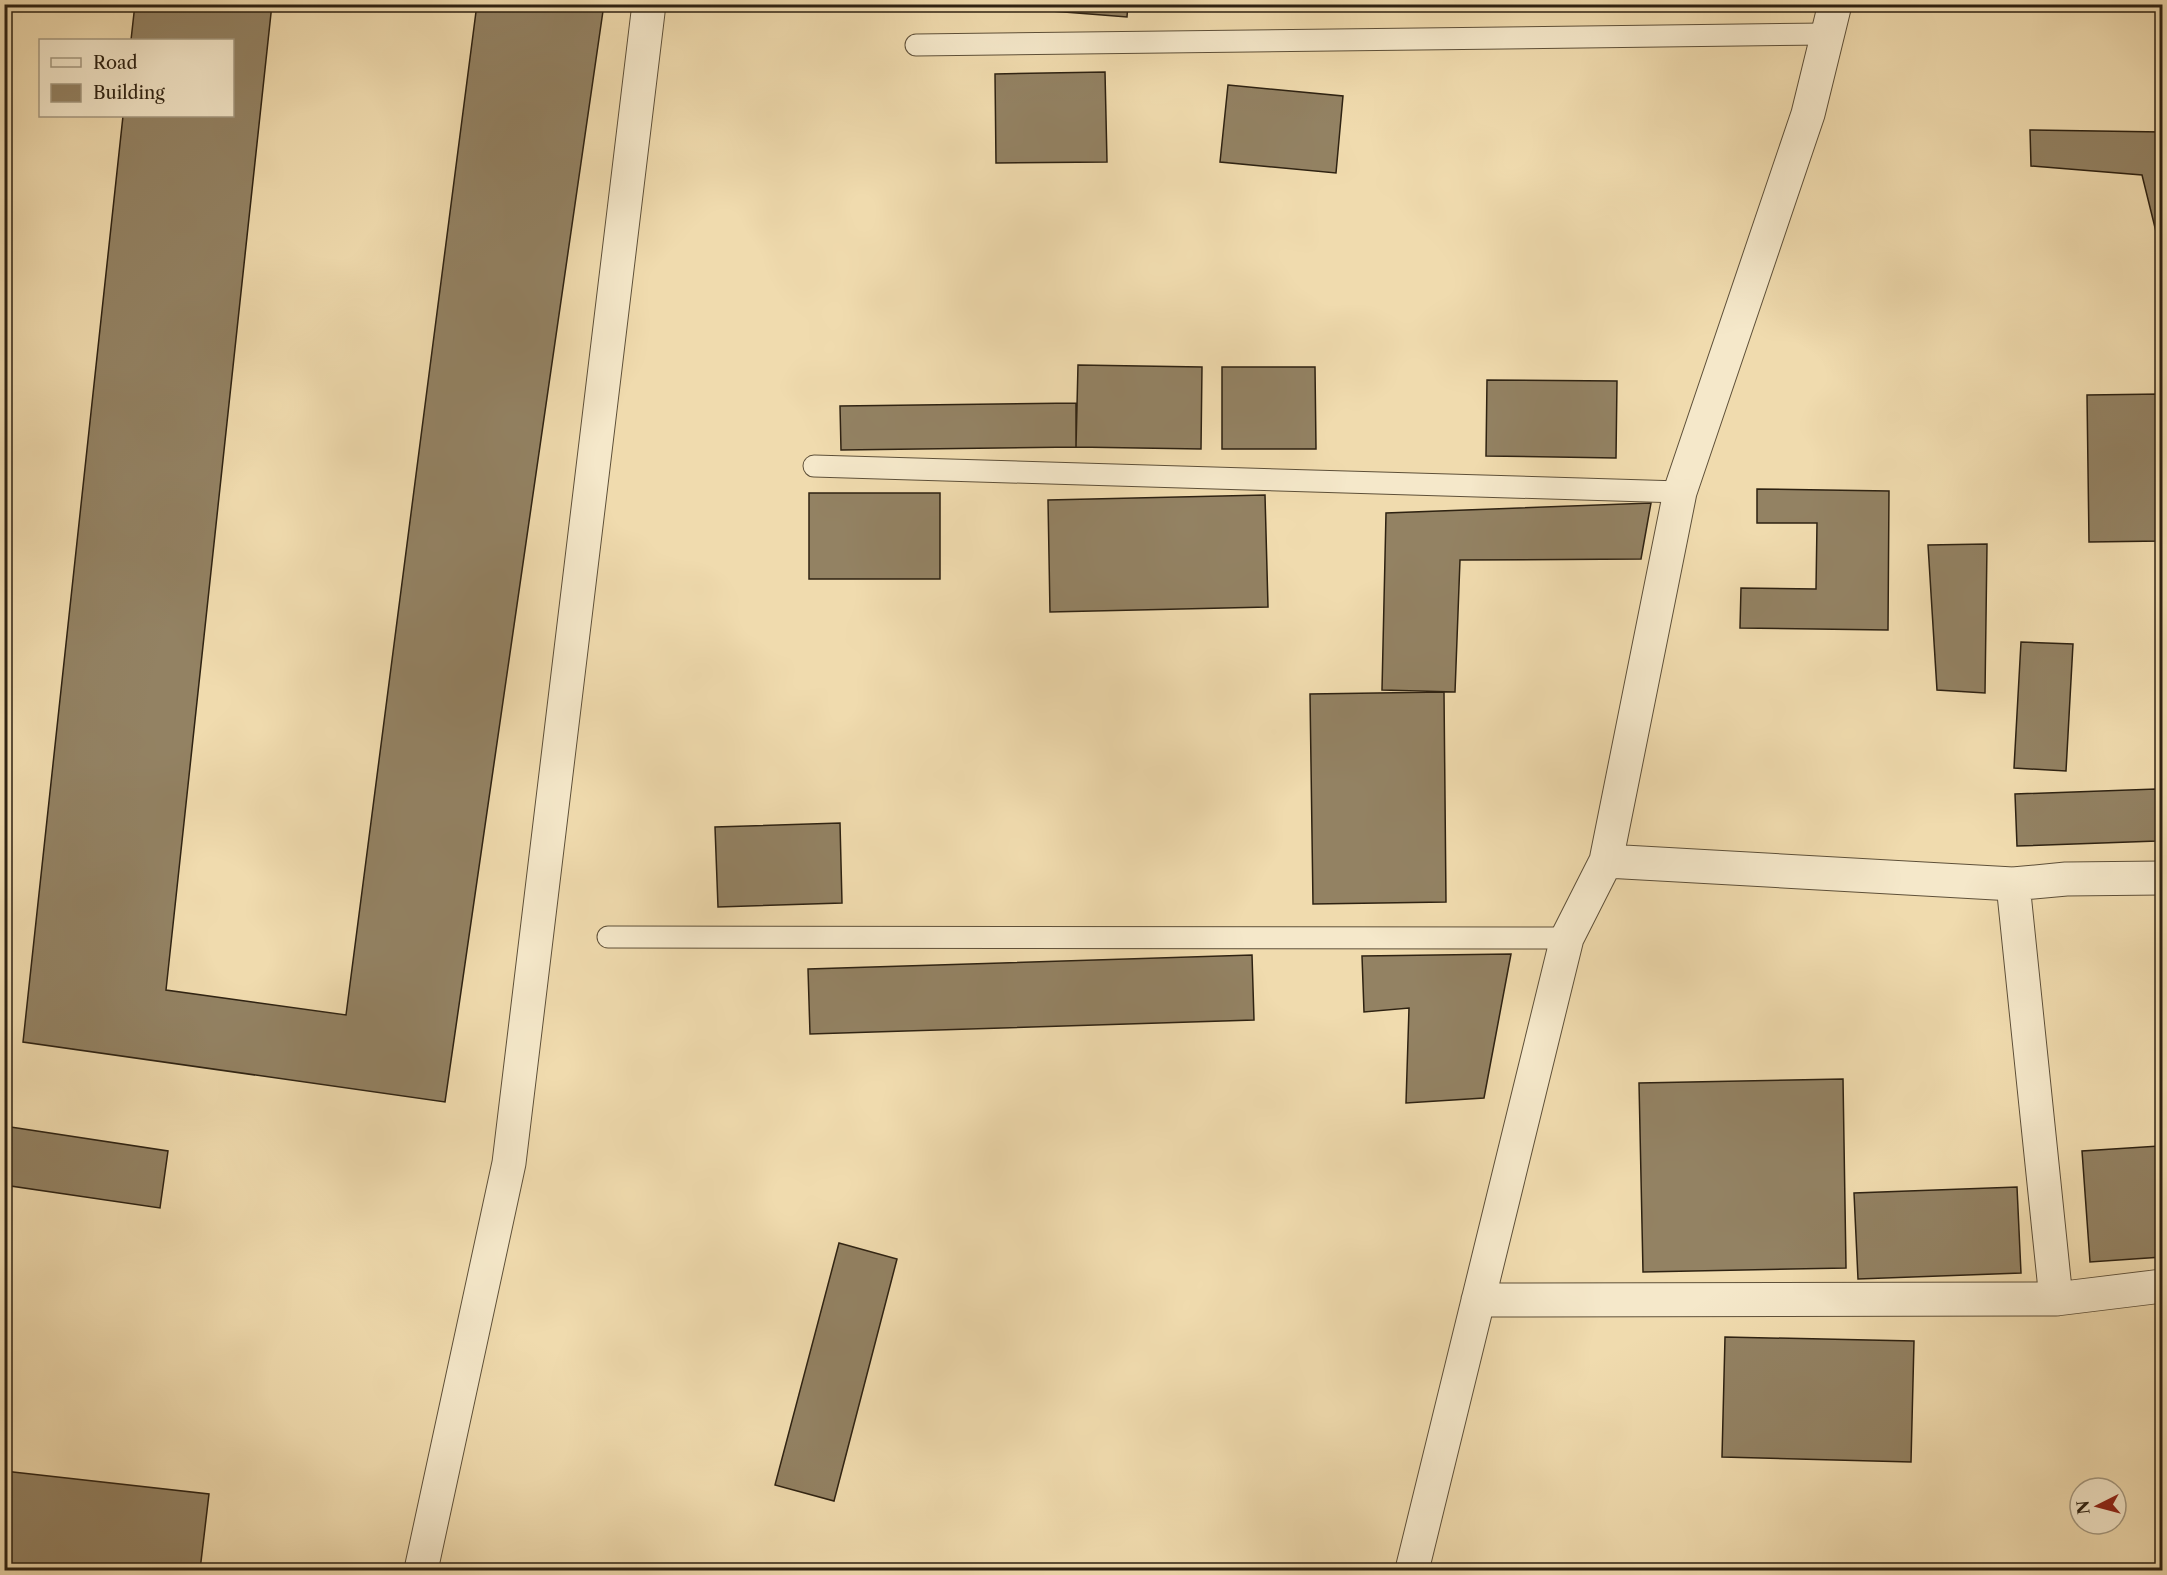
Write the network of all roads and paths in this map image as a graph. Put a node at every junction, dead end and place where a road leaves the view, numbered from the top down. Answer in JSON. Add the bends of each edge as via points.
{"nodes":[{"id":1,"x":649,"y":4,"type":"edge"},
{"id":2,"x":1831,"y":19,"type":"edge"},
{"id":3,"x":916,"y":45,"type":"dead end"},
{"id":4,"x":814,"y":466,"type":"dead end"},
{"id":5,"x":1680,"y":492,"type":"junction"},
{"id":6,"x":1606,"y":861,"type":"junction"},
{"id":7,"x":2163,"y":878,"type":"edge"},
{"id":8,"x":2013,"y":884,"type":"junction"},
{"id":9,"x":608,"y":937,"type":"dead end"},
{"id":10,"x":1567,"y":938,"type":"junction"},
{"id":11,"x":2163,"y":1286,"type":"edge"},
{"id":12,"x":2056,"y":1299,"type":"junction"},
{"id":13,"x":1478,"y":1300,"type":"junction"},
{"id":14,"x":421,"y":1570,"type":"edge"},
{"id":15,"x":1412,"y":1570,"type":"edge"}],
"edges":[{"from":1,"to":14,"type":"street","via":[[509,1163]]},
{"from":2,"to":3,"type":"lane"},
{"from":2,"to":5,"type":"street","via":[[1808,114]]},
{"from":4,"to":5,"type":"lane"},
{"from":5,"to":6,"type":"street"},
{"from":6,"to":8,"type":"street"},
{"from":6,"to":10,"type":"street"},
{"from":7,"to":8,"type":"street"},
{"from":8,"to":12,"type":"street"},
{"from":9,"to":10,"type":"lane"},
{"from":10,"to":13,"type":"street"},
{"from":11,"to":12,"type":"street"},
{"from":12,"to":13,"type":"street"},
{"from":13,"to":15,"type":"street"}]}
